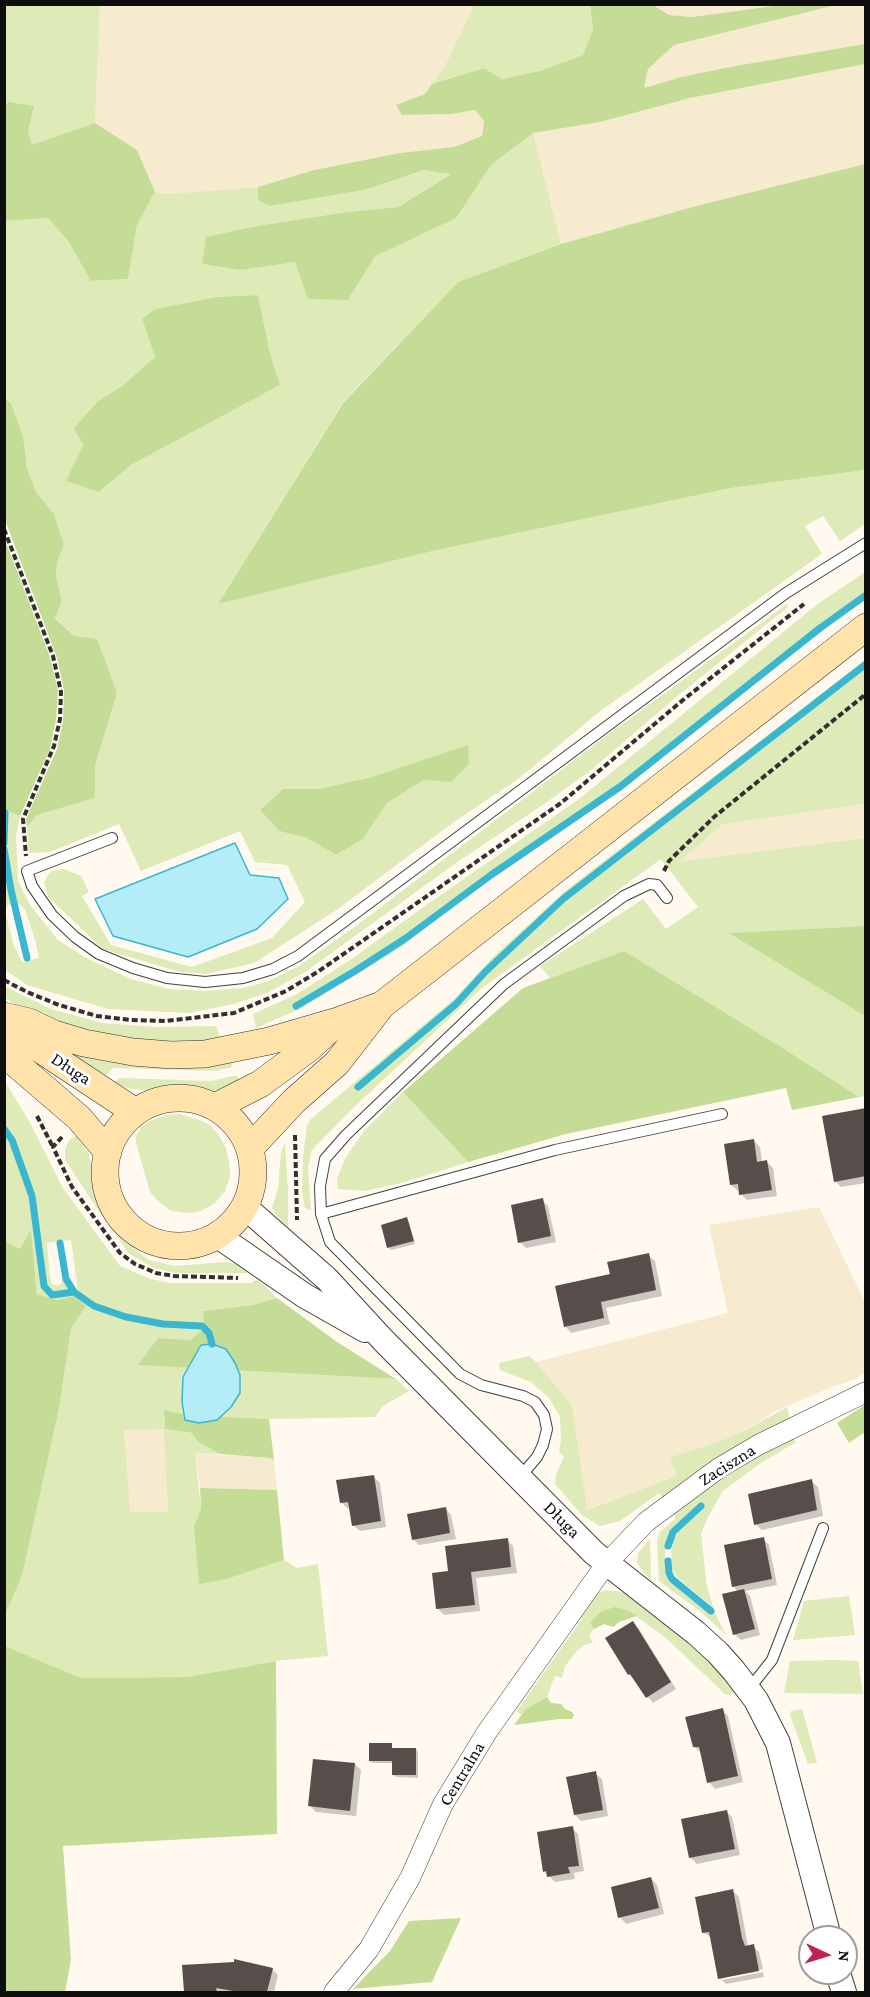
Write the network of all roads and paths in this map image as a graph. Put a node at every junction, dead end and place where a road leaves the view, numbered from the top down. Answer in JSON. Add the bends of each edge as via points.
{"nodes":[{"id":1,"x":4,"y":529,"type":"edge"},
{"id":2,"x":866,"y":543,"type":"edge"},
{"id":3,"x":809,"y":600,"type":"dead end"},
{"id":4,"x":866,"y":627,"type":"edge"},
{"id":5,"x":866,"y":694,"type":"edge"},
{"id":6,"x":112,"y":838,"type":"dead end"},
{"id":7,"x":27,"y":871,"type":"junction"},
{"id":8,"x":657,"y":885,"type":"junction"},
{"id":9,"x":667,"y":898,"type":"dead end"},
{"id":10,"x":4,"y":980,"type":"edge"},
{"id":11,"x":382,"y":1005,"type":"junction"},
{"id":12,"x":4,"y":1016,"type":"edge"},
{"id":13,"x":338,"y":1021,"type":"junction"},
{"id":14,"x":4,"y":1032,"type":"edge"},
{"id":15,"x":4,"y":1048,"type":"edge"},
{"id":16,"x":215,"y":1107,"type":"junction"},
{"id":17,"x":134,"y":1112,"type":"junction"},
{"id":18,"x":722,"y":1114,"type":"dead end"},
{"id":19,"x":292,"y":1129,"type":"dead end"},
{"id":20,"x":64,"y":1134,"type":"dead end"},
{"id":21,"x":250,"y":1148,"type":"junction"},
{"id":22,"x":108,"y":1152,"type":"junction"},
{"id":23,"x":245,"y":1207,"type":"junction"},
{"id":24,"x":321,"y":1214,"type":"junction"},
{"id":25,"x":295,"y":1226,"type":"dead end"},
{"id":26,"x":218,"y":1236,"type":"junction"},
{"id":27,"x":240,"y":1278,"type":"dead end"},
{"id":28,"x":382,"y":1340,"type":"junction"},
{"id":29,"x":866,"y":1392,"type":"edge"},
{"id":30,"x":520,"y":1477,"type":"junction"},
{"id":31,"x":824,"y":1528,"type":"dead end"},
{"id":32,"x":606,"y":1564,"type":"junction"},
{"id":33,"x":749,"y":1689,"type":"junction"},
{"id":34,"x":826,"y":1925,"type":"edge"},
{"id":35,"x":334,"y":1992,"type":"edge"}],
"edges":[{"from":1,"to":7,"type":"path","via":[[53,656],[62,692],[54,746],[23,819]]},
{"from":2,"to":7,"type":"lane","via":[[786,593],[298,957],[273,969],[243,978],[205,982],[167,978],[133,968],[99,954],[75,937],[52,915],[32,886]]},
{"from":3,"to":10,"type":"path","via":[[561,803],[286,991],[234,1013],[166,1021],[131,1020],[97,1016],[59,1005]]},
{"from":4,"to":11,"type":"main road"},
{"from":5,"to":8,"type":"path","via":[[714,817],[669,861]]},
{"from":6,"to":7,"type":"lane"},
{"from":8,"to":9,"type":"lane"},
{"from":8,"to":24,"type":"lane","via":[[649,884],[624,896],[504,984],[346,1135],[325,1159],[320,1186]]},
{"from":11,"to":13,"type":"main road"},
{"from":11,"to":21,"type":"main road","via":[[336,1063]]},
{"from":12,"to":13,"type":"main road","via":[[84,1042],[171,1055],[242,1047]]},
{"from":13,"to":16,"type":"main road","via":[[260,1084]]},
{"from":14,"to":17,"type":"main road","name":"Długa","via":[[37,1047]]},
{"from":15,"to":22,"type":"main road","name":"Długa","via":[[15,1063],[79,1118]]},
{"from":16,"to":17,"type":"main road","via":[[194,1099],[172,1098]]},
{"from":16,"to":21,"type":"main road","via":[[242,1132]]},
{"from":17,"to":22,"type":"main road","via":[[118,1130]]},
{"from":18,"to":24,"type":"lane","via":[[555,1150]]},
{"from":19,"to":25,"type":"path","via":[[296,1138]]},
{"from":20,"to":27,"type":"path","via":[[53,1147],[72,1187],[120,1253],[135,1264],[165,1275]]},
{"from":21,"to":23,"type":"main road","via":[[254,1168]]},
{"from":22,"to":26,"type":"main road","via":[[108,1192],[117,1213],[132,1231],[152,1242],[174,1247],[197,1245]]},
{"from":23,"to":26,"type":"main road","via":[[234,1224]]},
{"from":23,"to":28,"type":"street","name":"Długa","via":[[327,1279]]},
{"from":24,"to":30,"type":"lane","via":[[330,1242],[460,1374],[535,1402],[547,1429],[537,1457]]},
{"from":26,"to":28,"type":"street","name":"Długa","via":[[305,1296]]},
{"from":28,"to":30,"type":"street","name":"Długa"},
{"from":29,"to":32,"type":"street","name":"Zaciszna","via":[[719,1468],[646,1522]]},
{"from":30,"to":32,"type":"street","name":"Długa"},
{"from":31,"to":33,"type":"lane","via":[[772,1660]]},
{"from":32,"to":33,"type":"street","name":"Długa","via":[[696,1633]]},
{"from":32,"to":35,"type":"street","name":"Centralna","via":[[487,1732],[443,1804],[410,1878],[369,1949]]},
{"from":33,"to":34,"type":"street","name":"Długa","via":[[778,1743]]}]}
